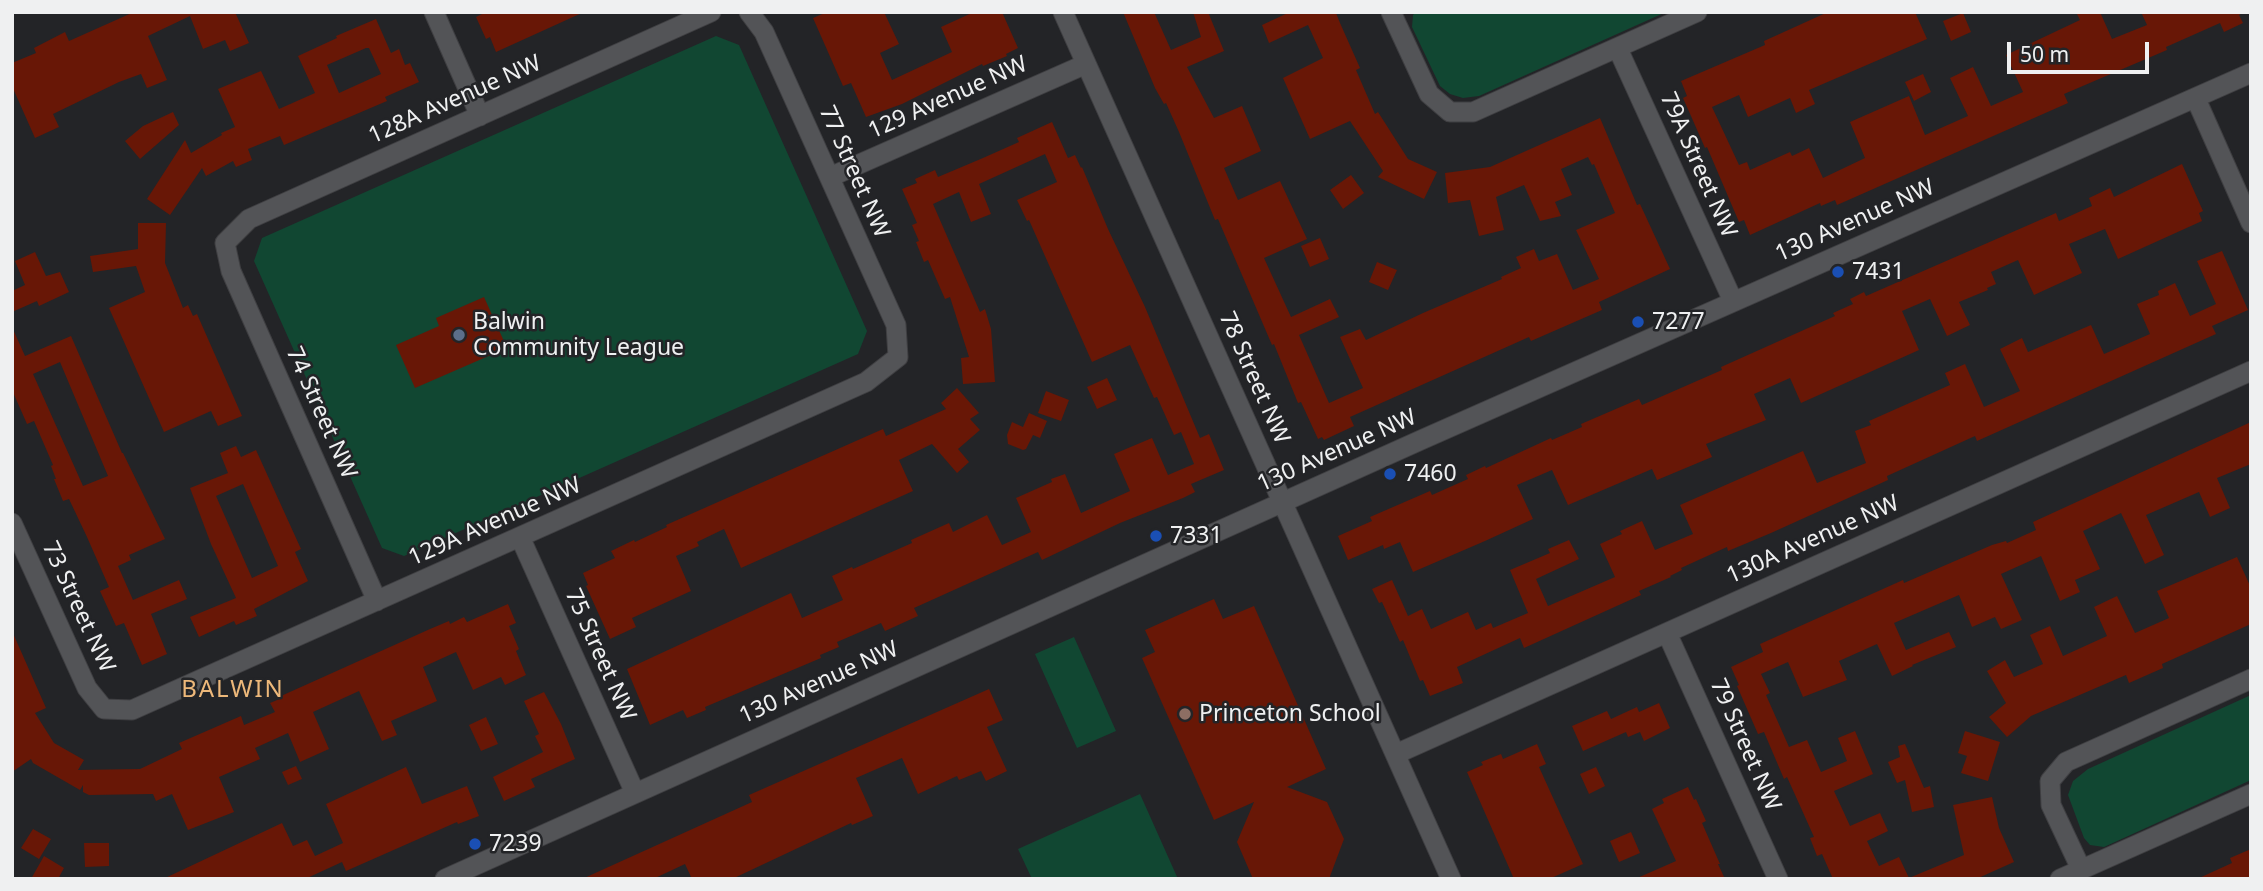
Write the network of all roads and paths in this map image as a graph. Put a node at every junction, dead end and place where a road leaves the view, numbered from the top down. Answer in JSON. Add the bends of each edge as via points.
{"nodes":[{"id":1,"x":434,"y":12,"type":"edge"},
{"id":2,"x":712,"y":12,"type":"edge"},
{"id":3,"x":749,"y":12,"type":"edge"},
{"id":4,"x":1063,"y":12,"type":"edge"},
{"id":5,"x":1391,"y":12,"type":"edge"},
{"id":6,"x":1697,"y":12,"type":"edge"},
{"id":7,"x":1618,"y":48,"type":"junction"},
{"id":8,"x":1086,"y":64,"type":"junction"},
{"id":9,"x":2251,"y":73,"type":"edge"},
{"id":10,"x":2196,"y":99,"type":"junction"},
{"id":11,"x":480,"y":116,"type":"junction"},
{"id":12,"x":830,"y":177,"type":"junction"},
{"id":13,"x":2251,"y":223,"type":"edge"},
{"id":14,"x":225,"y":243,"type":"joint"},
{"id":15,"x":1733,"y":301,"type":"junction"},
{"id":16,"x":898,"y":357,"type":"joint"},
{"id":17,"x":2251,"y":371,"type":"edge"},
{"id":18,"x":1283,"y":503,"type":"junction"},
{"id":19,"x":14,"y":534,"type":"edge"},
{"id":20,"x":520,"y":537,"type":"junction"},
{"id":21,"x":377,"y":601,"type":"junction"},
{"id":22,"x":1667,"y":632,"type":"junction"},
{"id":23,"x":2251,"y":679,"type":"edge"},
{"id":24,"x":104,"y":709,"type":"joint"},
{"id":25,"x":1396,"y":754,"type":"junction"},
{"id":26,"x":635,"y":793,"type":"junction"},
{"id":27,"x":2251,"y":794,"type":"edge"},
{"id":28,"x":2081,"y":869,"type":"junction"},
{"id":29,"x":445,"y":879,"type":"edge"},
{"id":30,"x":1451,"y":879,"type":"edge"},
{"id":31,"x":1779,"y":879,"type":"edge"},
{"id":32,"x":2060,"y":879,"type":"edge"}],
"edges":[{"from":1,"to":11,"type":"street"},
{"from":2,"to":11,"type":"street","name":"128A Avenue NW"},
{"from":3,"to":12,"type":"street","name":"77 Street NW","via":[[764,32]]},
{"from":4,"to":8,"type":"street","name":"78 Street NW"},
{"from":5,"to":7,"type":"street","via":[[1429,94],[1450,112],[1473,113]]},
{"from":6,"to":7,"type":"street"},
{"from":7,"to":15,"type":"street","name":"79A Street NW"},
{"from":8,"to":12,"type":"street","name":"129 Avenue NW"},
{"from":8,"to":18,"type":"street","name":"78 Street NW"},
{"from":9,"to":10,"type":"street","name":"130 Avenue NW"},
{"from":10,"to":13,"type":"street"},
{"from":10,"to":15,"type":"street","name":"130 Avenue NW"},
{"from":11,"to":14,"type":"street","name":"128A Avenue NW","via":[[249,219]]},
{"from":12,"to":16,"type":"street","name":"77 Street NW","via":[[896,325]]},
{"from":14,"to":21,"type":"street","name":"74 Street NW","via":[[231,271]]},
{"from":15,"to":18,"type":"street","name":"130 Avenue NW"},
{"from":16,"to":20,"type":"street","name":"129A Avenue NW","via":[[866,382]]},
{"from":17,"to":22,"type":"street","name":"130A Avenue NW"},
{"from":18,"to":25,"type":"street","name":"78 Street NW"},
{"from":18,"to":26,"type":"street","name":"130 Avenue NW"},
{"from":19,"to":24,"type":"street","name":"73 Street NW","via":[[87,688]]},
{"from":20,"to":21,"type":"street","name":"129A Avenue NW"},
{"from":20,"to":26,"type":"street","name":"75 Street NW"},
{"from":21,"to":24,"type":"street","name":"129A Avenue NW","via":[[132,710]]},
{"from":22,"to":25,"type":"street","name":"130A Avenue NW"},
{"from":22,"to":31,"type":"street","name":"79 Street NW"},
{"from":23,"to":28,"type":"street","via":[[2066,762],[2050,781],[2051,805]]},
{"from":25,"to":30,"type":"street","name":"78 Street NW"},
{"from":26,"to":29,"type":"street","name":"130 Avenue NW"},
{"from":27,"to":28,"type":"street"},
{"from":28,"to":32,"type":"street"}]}
